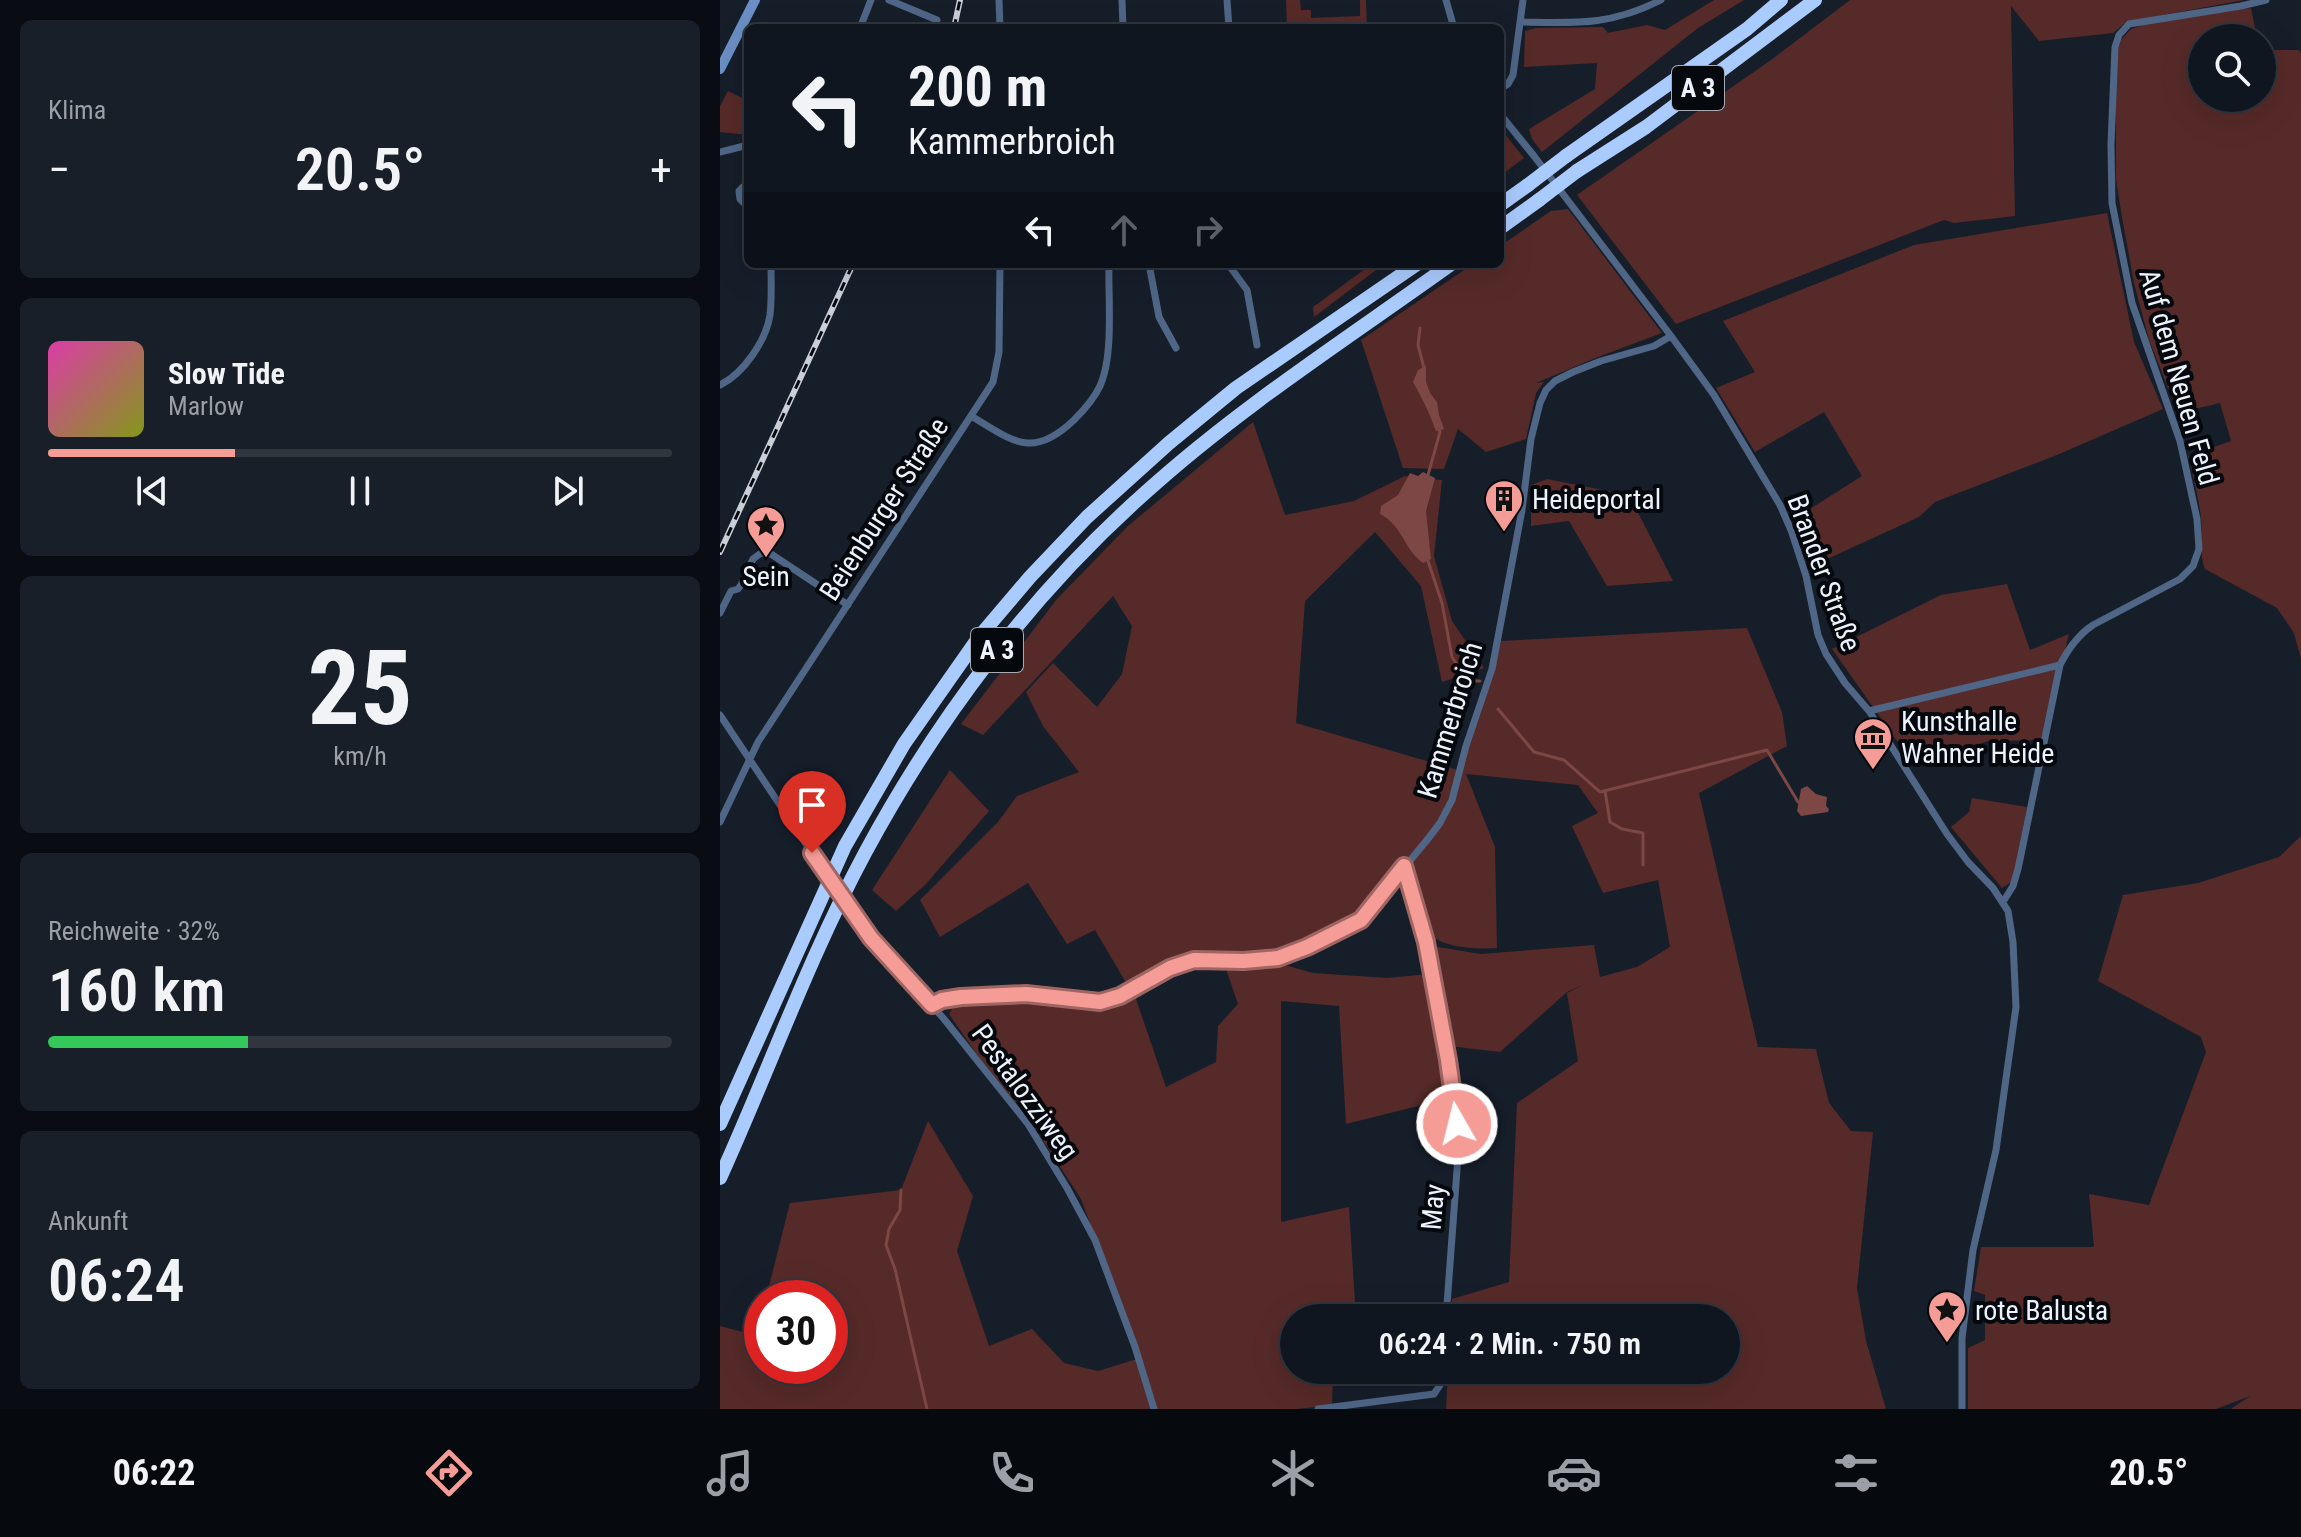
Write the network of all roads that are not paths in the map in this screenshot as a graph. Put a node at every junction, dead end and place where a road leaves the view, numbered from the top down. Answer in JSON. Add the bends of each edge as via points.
{"nodes":[{"id":1,"x":755,"y":0,"type":"edge"},
{"id":2,"x":871,"y":0,"type":"edge"},
{"id":3,"x":889,"y":0,"type":"edge"},
{"id":4,"x":999,"y":0,"type":"edge"},
{"id":5,"x":1122,"y":0,"type":"edge"},
{"id":6,"x":1227,"y":0,"type":"edge"},
{"id":7,"x":1446,"y":0,"type":"edge"},
{"id":8,"x":1523,"y":0,"type":"edge"},
{"id":9,"x":1633,"y":0,"type":"edge"},
{"id":10,"x":1661,"y":0,"type":"edge"},
{"id":11,"x":1781,"y":0,"type":"edge"},
{"id":12,"x":1815,"y":0,"type":"edge"},
{"id":13,"x":2266,"y":0,"type":"edge"},
{"id":14,"x":1637,"y":11,"type":"junction"},
{"id":15,"x":937,"y":20,"type":"dead end"},
{"id":16,"x":1520,"y":22,"type":"junction"},
{"id":17,"x":862,"y":24,"type":"edge"},
{"id":18,"x":1000,"y":24,"type":"edge"},
{"id":19,"x":1123,"y":24,"type":"edge"},
{"id":20,"x":1229,"y":24,"type":"edge"},
{"id":21,"x":1453,"y":24,"type":"edge"},
{"id":22,"x":720,"y":69,"type":"edge"},
{"id":23,"x":1504,"y":86,"type":"edge"},
{"id":24,"x":1504,"y":119,"type":"edge"},
{"id":25,"x":744,"y":146,"type":"edge"},
{"id":26,"x":720,"y":152,"type":"edge"},
{"id":27,"x":744,"y":187,"type":"edge"},
{"id":28,"x":1504,"y":202,"type":"edge"},
{"id":29,"x":744,"y":203,"type":"edge"},
{"id":30,"x":1504,"y":225,"type":"edge"},
{"id":31,"x":771,"y":268,"type":"edge"},
{"id":32,"x":1000,"y":268,"type":"edge"},
{"id":33,"x":1109,"y":268,"type":"edge"},
{"id":34,"x":1150,"y":268,"type":"edge"},
{"id":35,"x":1231,"y":268,"type":"edge"},
{"id":36,"x":1411,"y":268,"type":"edge"},
{"id":37,"x":1445,"y":268,"type":"edge"},
{"id":38,"x":1671,"y":336,"type":"junction"},
{"id":39,"x":1257,"y":345,"type":"dead end"},
{"id":40,"x":1176,"y":348,"type":"dead end"},
{"id":41,"x":720,"y":385,"type":"edge"},
{"id":42,"x":971,"y":416,"type":"junction"},
{"id":43,"x":848,"y":605,"type":"junction"},
{"id":44,"x":720,"y":613,"type":"edge"},
{"id":45,"x":2060,"y":665,"type":"junction"},
{"id":46,"x":1869,"y":711,"type":"junction"},
{"id":47,"x":720,"y":715,"type":"edge"},
{"id":48,"x":748,"y":759,"type":"junction"},
{"id":49,"x":720,"y":822,"type":"edge"},
{"id":50,"x":1404,"y":866,"type":"junction"},
{"id":51,"x":2003,"y":902,"type":"junction"},
{"id":52,"x":932,"y":1005,"type":"junction"},
{"id":53,"x":720,"y":1124,"type":"edge"},
{"id":54,"x":720,"y":1178,"type":"edge"},
{"id":55,"x":1447,"y":1304,"type":"edge"},
{"id":56,"x":1440,"y":1384,"type":"edge"},
{"id":57,"x":1154,"y":1409,"type":"edge"},
{"id":58,"x":1318,"y":1409,"type":"edge"},
{"id":59,"x":1962,"y":1409,"type":"edge"}],
"edges":[{"from":1,"to":22,"type":"main road"},
{"from":2,"to":17,"type":"street"},
{"from":3,"to":15,"type":"street"},
{"from":4,"to":18,"type":"street"},
{"from":5,"to":19,"type":"street"},
{"from":6,"to":20,"type":"street"},
{"from":7,"to":21,"type":"street"},
{"from":8,"to":16,"type":"street"},
{"from":9,"to":14,"type":"street"},
{"from":10,"to":14,"type":"street"},
{"from":11,"to":28,"type":"highway","number":"A 3","bridge":true},
{"from":12,"to":30,"type":"highway","number":"A 3","bridge":true},
{"from":13,"to":45,"type":"street","name":"Auf dem Neuen Feld","via":[[2129,24],[2115,47],[2112,203],[2132,303],[2180,441],[2199,549],[2188,573],[2085,630]]},
{"from":14,"to":16,"type":"street","via":[[1596,23]]},
{"from":16,"to":23,"type":"street","via":[[1513,75]]},
{"from":24,"to":38,"type":"street","name":"Brander Straße"},
{"from":25,"to":26,"type":"street"},
{"from":27,"to":29,"type":"street","via":[[739,191]]},
{"from":31,"to":41,"type":"street","via":[[765,331],[736,376]]},
{"from":32,"to":42,"type":"street","name":"Beienburger Straße","via":[[996,370]]},
{"from":33,"to":42,"type":"street","via":[[1106,365],[1100,388],[1083,411],[1060,433],[1029,444]]},
{"from":34,"to":40,"type":"street","via":[[1159,317]]},
{"from":35,"to":39,"type":"street","via":[[1247,290]]},
{"from":36,"to":53,"type":"highway","number":"A 3","via":[[1236,388],[1169,443],[1087,517],[979,637],[904,744],[845,846]]},
{"from":37,"to":54,"type":"highway","number":"A 3","via":[[1254,404],[1163,477],[1103,532],[995,652],[924,753],[865,853]]},
{"from":38,"to":46,"type":"street","name":"Brander Straße","via":[[1714,395],[1780,505],[1800,556],[1826,654]]},
{"from":38,"to":50,"type":"street","name":"Kammerbroich","via":[[1573,372],[1546,390],[1531,439],[1492,669],[1452,800]]},
{"from":42,"to":43,"type":"street","name":"Beienburger Straße"},
{"from":43,"to":44,"type":"street","via":[[771,554],[761,553]]},
{"from":43,"to":48,"type":"street","name":"Beienburger Straße"},
{"from":45,"to":46,"type":"street"},
{"from":45,"to":51,"type":"street","name":"Auf dem Neuen Feld","via":[[2018,869]]},
{"from":46,"to":51,"type":"street","name":"Brander Straße","via":[[1947,834]]},
{"from":47,"to":48,"type":"street","name":"Pestalozziweg"},
{"from":48,"to":49,"type":"street","name":"Beienburger Straße"},
{"from":48,"to":52,"type":"street","name":"Pestalozziweg","bridge":true,"via":[[864,928]]},
{"from":50,"to":52,"type":"street","name":"Kammerbroich","via":[[1361,920],[1278,958],[1194,960],[1100,1002],[1026,994],[961,997]]},
{"from":50,"to":55,"type":"street","name":"May","via":[[1426,942],[1458,1134]]},
{"from":51,"to":59,"type":"street","name":"Brander Straße","via":[[2013,942],[2016,1007],[1996,1150],[1973,1250],[1962,1338]]},
{"from":52,"to":57,"type":"street","name":"Pestalozziweg","via":[[1028,1124],[1067,1188],[1095,1240]]},
{"from":56,"to":58,"type":"street","via":[[1434,1394]]}]}
